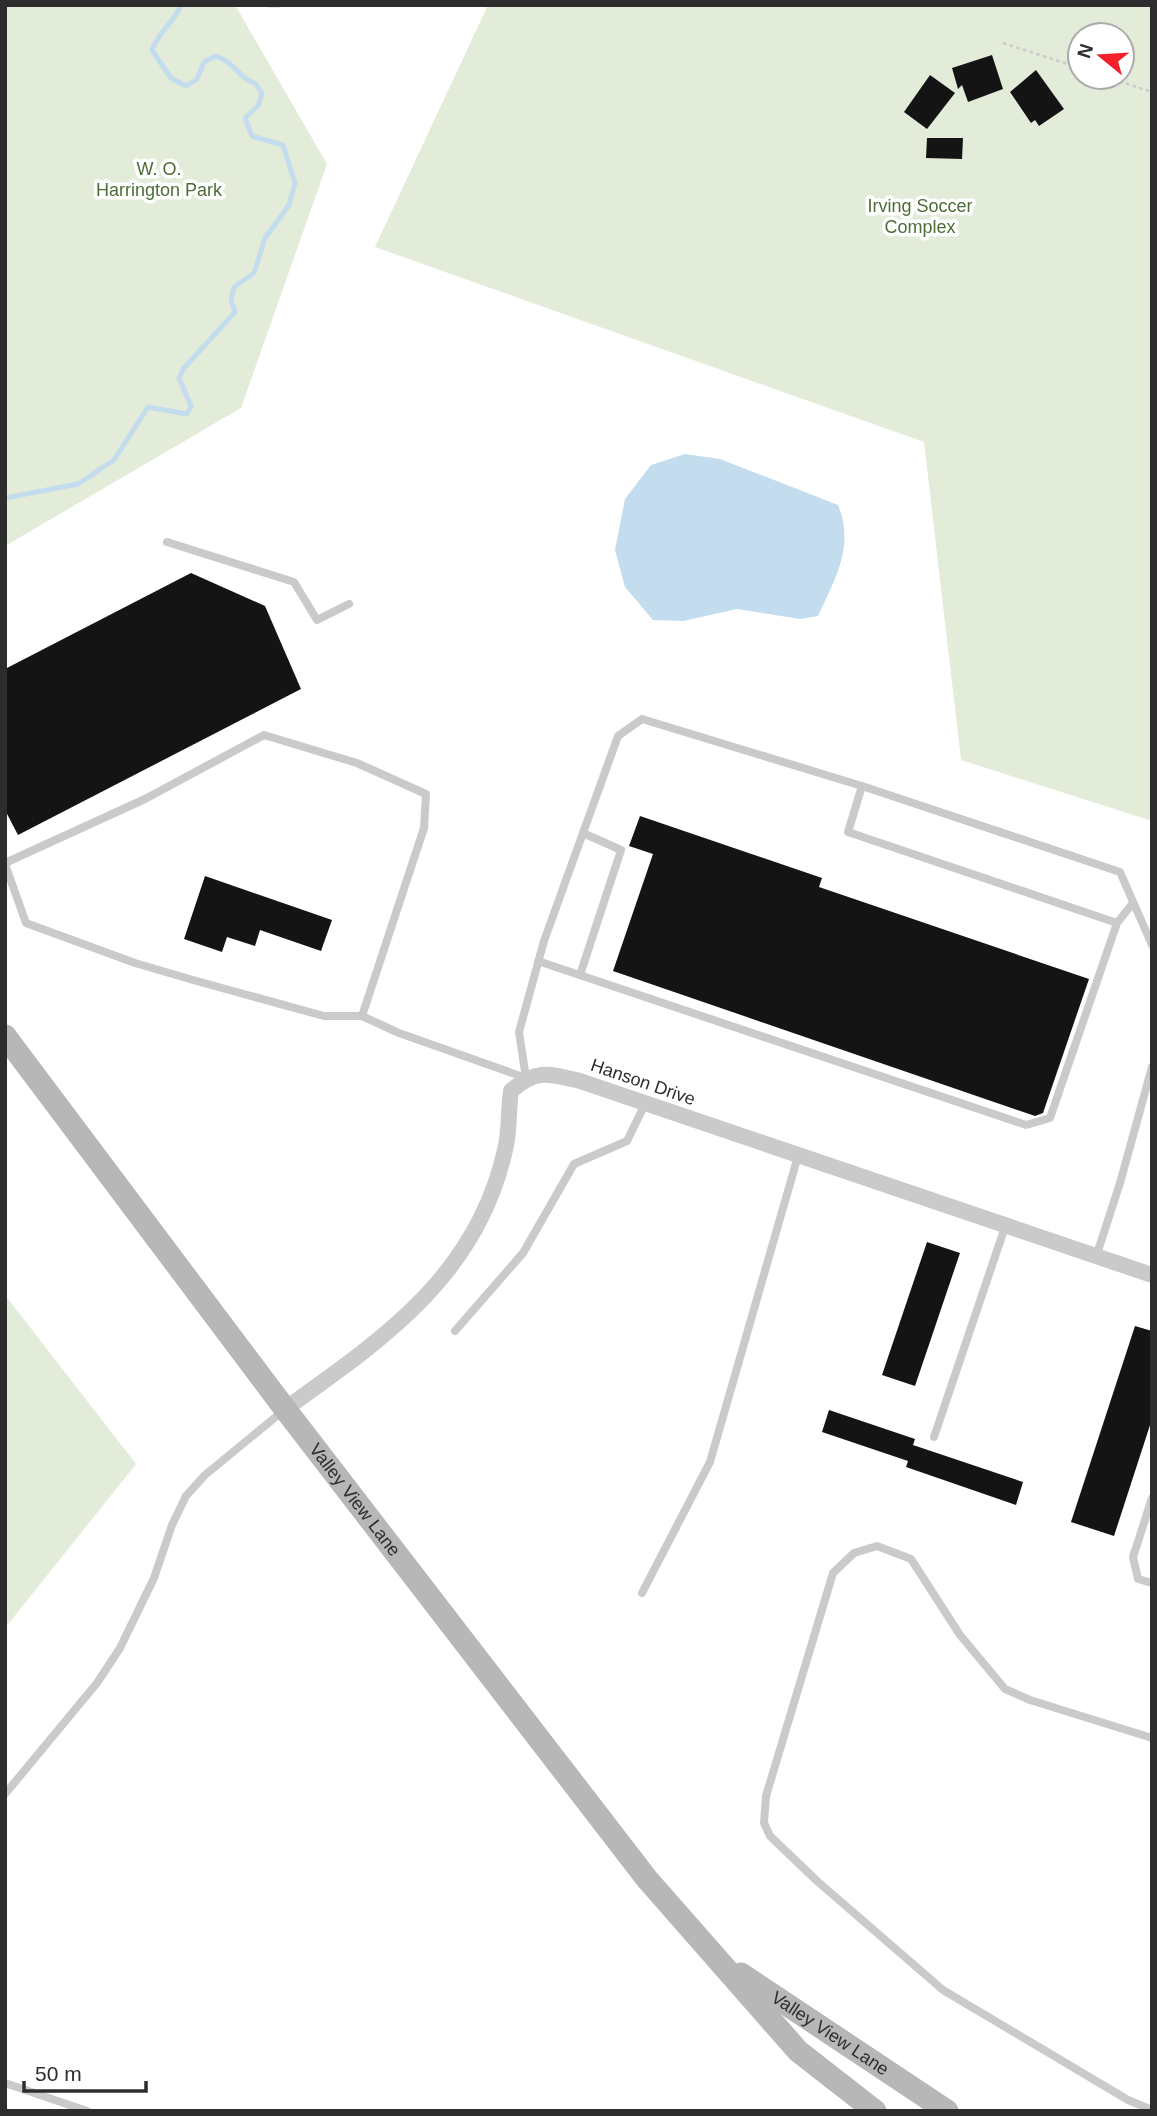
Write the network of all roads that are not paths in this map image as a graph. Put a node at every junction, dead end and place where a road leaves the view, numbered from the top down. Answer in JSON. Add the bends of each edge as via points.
{"nodes":[{"id":1,"x":167,"y":542,"type":"dead end"},
{"id":2,"x":349,"y":604,"type":"dead end"},
{"id":3,"x":862,"y":786,"type":"junction"},
{"id":4,"x":583,"y":833,"type":"junction"},
{"id":5,"x":5,"y":864,"type":"edge"},
{"id":6,"x":1133,"y":903,"type":"junction"},
{"id":7,"x":1117,"y":923,"type":"junction"},
{"id":8,"x":1152,"y":945,"type":"edge"},
{"id":9,"x":538,"y":961,"type":"junction"},
{"id":10,"x":580,"y":975,"type":"junction"},
{"id":11,"x":362,"y":1016,"type":"junction"},
{"id":12,"x":5,"y":1036,"type":"edge"},
{"id":13,"x":1152,"y":1067,"type":"edge"},
{"id":14,"x":526,"y":1078,"type":"junction"},
{"id":15,"x":645,"y":1104,"type":"junction"},
{"id":16,"x":798,"y":1156,"type":"junction"},
{"id":17,"x":1005,"y":1227,"type":"junction"},
{"id":18,"x":1096,"y":1257,"type":"junction"},
{"id":19,"x":1152,"y":1275,"type":"edge"},
{"id":20,"x":455,"y":1331,"type":"dead end"},
{"id":21,"x":285,"y":1409,"type":"junction"},
{"id":22,"x":934,"y":1437,"type":"dead end"},
{"id":23,"x":1152,"y":1498,"type":"edge"},
{"id":24,"x":1152,"y":1583,"type":"edge"},
{"id":25,"x":642,"y":1592,"type":"dead end"},
{"id":26,"x":1152,"y":1738,"type":"edge"},
{"id":27,"x":5,"y":1794,"type":"edge"},
{"id":28,"x":713,"y":1954,"type":"junction"},
{"id":29,"x":5,"y":2083,"type":"edge"},
{"id":30,"x":1152,"y":2110,"type":"edge"},
{"id":31,"x":87,"y":2111,"type":"edge"},
{"id":32,"x":875,"y":2111,"type":"edge"},
{"id":33,"x":947,"y":2111,"type":"edge"}],
"edges":[{"from":1,"to":2,"type":"lane","via":[[294,582],[317,620]]},
{"from":3,"to":4,"type":"lane","via":[[642,719],[618,736]]},
{"from":3,"to":6,"type":"lane","via":[[1120,872]]},
{"from":3,"to":7,"type":"lane","via":[[848,832]]},
{"from":4,"to":9,"type":"lane"},
{"from":4,"to":10,"type":"lane","via":[[621,850]]},
{"from":5,"to":11,"type":"lane","via":[[26,923],[219,988],[324,1016]]},
{"from":5,"to":11,"type":"lane","via":[[145,799],[264,736],[357,763],[426,794],[424,828]]},
{"from":6,"to":7,"type":"lane"},
{"from":6,"to":8,"type":"lane"},
{"from":7,"to":10,"type":"lane","via":[[1050,1118],[1026,1125]]},
{"from":9,"to":10,"type":"lane"},
{"from":9,"to":14,"type":"lane","via":[[519,1032]]},
{"from":11,"to":14,"type":"lane"},
{"from":12,"to":21,"type":"main road","name":"Valley View Lane"},
{"from":13,"to":18,"type":"lane"},
{"from":14,"to":15,"type":"street","name":"Hanson Drive","via":[[547,1073]]},
{"from":14,"to":21,"type":"street","via":[[511,1091],[506,1148],[477,1226],[430,1295],[364,1353]]},
{"from":15,"to":16,"type":"street","name":"Hanson Drive"},
{"from":15,"to":20,"type":"lane","via":[[627,1141],[573,1164],[523,1253]]},
{"from":16,"to":17,"type":"street","name":"Hanson Drive"},
{"from":16,"to":25,"type":"lane","via":[[710,1462]]},
{"from":17,"to":18,"type":"street","name":"Hanson Drive"},
{"from":17,"to":22,"type":"lane"},
{"from":18,"to":19,"type":"street","name":"Hanson Drive"},
{"from":21,"to":27,"type":"lane","via":[[246,1438],[186,1496],[120,1648],[97,1683]]},
{"from":21,"to":28,"type":"main road","name":"Valley View Lane","via":[[647,1878]]},
{"from":23,"to":24,"type":"lane","via":[[1133,1557],[1138,1578]]},
{"from":26,"to":30,"type":"lane","via":[[1005,1689],[960,1635],[911,1559],[877,1546],[854,1553],[833,1573],[766,1796],[764,1823],[770,1836],[817,1881],[943,1990]]},
{"from":28,"to":32,"type":"main road","name":"Valley View Lane","via":[[798,2051]]},
{"from":28,"to":33,"type":"main road","name":"Valley View Lane"},
{"from":29,"to":31,"type":"lane"}]}
